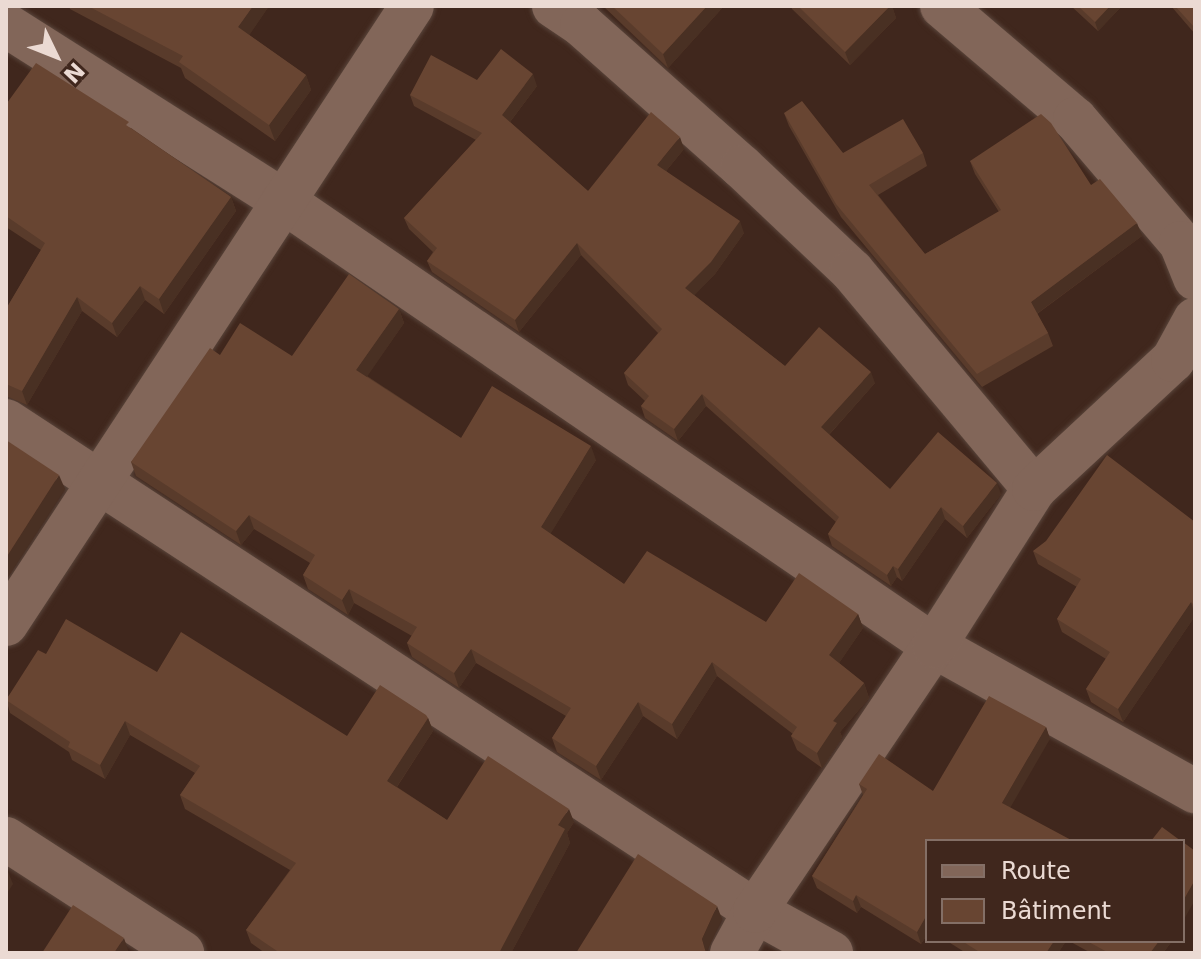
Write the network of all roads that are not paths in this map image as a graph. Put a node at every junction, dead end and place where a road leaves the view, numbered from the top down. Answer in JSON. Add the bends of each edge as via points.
{"nodes":[{"id":1,"x":412,"y":6,"type":"edge"},
{"id":2,"x":554,"y":6,"type":"edge"},
{"id":3,"x":942,"y":6,"type":"edge"},
{"id":4,"x":6,"y":25,"type":"edge"},
{"id":5,"x":283,"y":201,"type":"junction"},
{"id":6,"x":1195,"y":278,"type":"edge"},
{"id":7,"x":1195,"y":320,"type":"edge"},
{"id":8,"x":6,"y":421,"type":"edge"},
{"id":9,"x":100,"y":482,"type":"junction"},
{"id":10,"x":1034,"y":489,"type":"junction"},
{"id":11,"x":6,"y":624,"type":"edge"},
{"id":12,"x":934,"y":646,"type":"junction"},
{"id":13,"x":1195,"y":791,"type":"edge"},
{"id":14,"x":6,"y":839,"type":"edge"},
{"id":15,"x":755,"y":911,"type":"junction"},
{"id":16,"x":182,"y":953,"type":"edge"},
{"id":17,"x":732,"y":953,"type":"edge"},
{"id":18,"x":831,"y":953,"type":"edge"}],
"edges":[{"from":1,"to":5,"type":"street"},
{"from":2,"to":10,"type":"street","via":[[742,167],[852,271]]},
{"from":3,"to":6,"type":"street","via":[[1075,119],[1181,243]]},
{"from":4,"to":5,"type":"street"},
{"from":5,"to":9,"type":"street"},
{"from":5,"to":12,"type":"street"},
{"from":7,"to":10,"type":"street","via":[[1173,360]]},
{"from":8,"to":9,"type":"street"},
{"from":9,"to":11,"type":"street"},
{"from":9,"to":15,"type":"street"},
{"from":10,"to":12,"type":"street"},
{"from":12,"to":13,"type":"street"},
{"from":12,"to":15,"type":"street"},
{"from":14,"to":16,"type":"street"},
{"from":15,"to":17,"type":"street"},
{"from":15,"to":18,"type":"street"}]}
